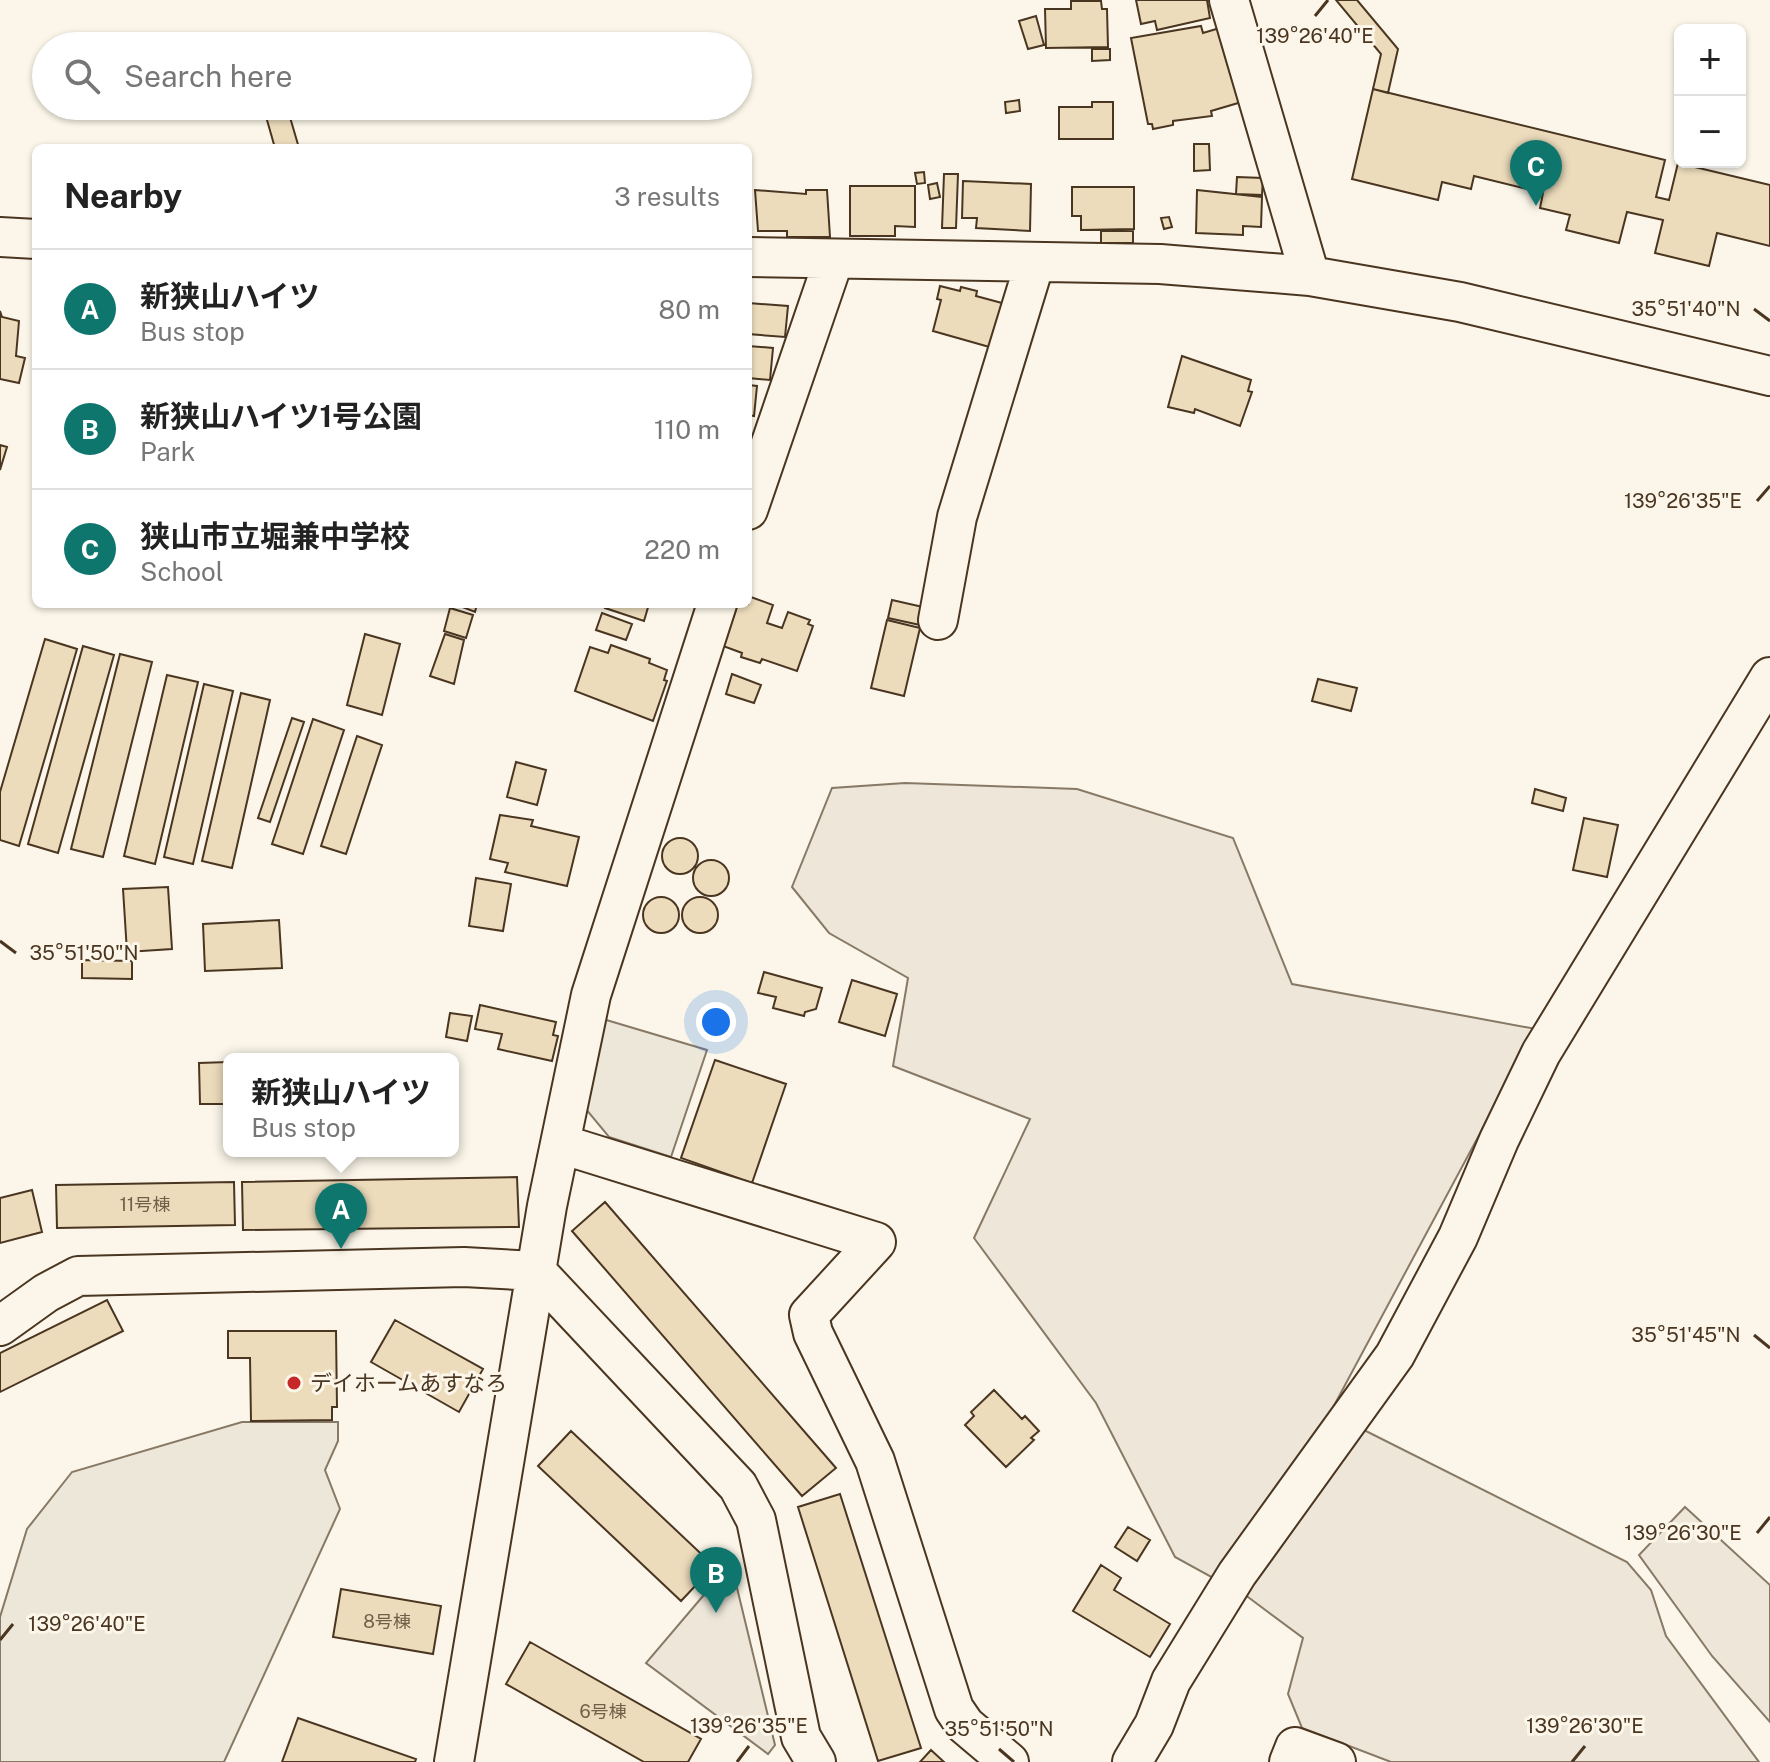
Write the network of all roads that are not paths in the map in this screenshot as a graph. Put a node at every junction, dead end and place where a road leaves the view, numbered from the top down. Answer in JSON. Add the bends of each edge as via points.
{"nodes":[{"id":1,"x":1229,"y":0,"type":"edge"},
{"id":2,"x":0,"y":237,"type":"edge"},
{"id":3,"x":32,"y":239,"type":"edge"},
{"id":4,"x":752,"y":257,"type":"edge"},
{"id":5,"x":834,"y":259,"type":"junction"},
{"id":6,"x":1035,"y":262,"type":"junction"},
{"id":7,"x":1310,"y":276,"type":"junction"},
{"id":8,"x":1770,"y":376,"type":"edge"},
{"id":9,"x":752,"y":498,"type":"edge"},
{"id":10,"x":716,"y":608,"type":"edge"},
{"id":11,"x":938,"y":620,"type":"dead end"},
{"id":12,"x":1770,"y":677,"type":"edge"},
{"id":13,"x":561,"y":1144,"type":"junction"},
{"id":14,"x":536,"y":1271,"type":"junction"},
{"id":15,"x":0,"y":1326,"type":"edge"},
{"id":16,"x":454,"y":1762,"type":"edge"},
{"id":17,"x":816,"y":1762,"type":"edge"},
{"id":18,"x":1009,"y":1762,"type":"edge"},
{"id":19,"x":1132,"y":1762,"type":"edge"},
{"id":20,"x":1289,"y":1762,"type":"edge"},
{"id":21,"x":1336,"y":1762,"type":"edge"}],
"edges":[{"from":1,"to":7,"type":"street"},
{"from":2,"to":3,"type":"street"},
{"from":4,"to":5,"type":"street"},
{"from":5,"to":6,"type":"street"},
{"from":5,"to":9,"type":"street"},
{"from":6,"to":7,"type":"street","via":[[1160,264]]},
{"from":6,"to":11,"type":"street","via":[[957,517]]},
{"from":7,"to":8,"type":"street","via":[[1460,302]]},
{"from":10,"to":13,"type":"street","via":[[601,959]]},
{"from":12,"to":19,"type":"street","via":[[1541,1053],[1458,1237],[1395,1355],[1237,1574],[1171,1681]]},
{"from":13,"to":14,"type":"street"},
{"from":13,"to":18,"type":"street","via":[[876,1242],[809,1315],[813,1333],[875,1461],[954,1709]]},
{"from":14,"to":15,"type":"street","via":[[464,1267],[78,1276]]},
{"from":14,"to":16,"type":"street"},
{"from":14,"to":17,"type":"street","via":[[738,1486],[756,1520],[801,1737]]},
{"from":20,"to":21,"type":"street","via":[[1295,1747]]}]}
